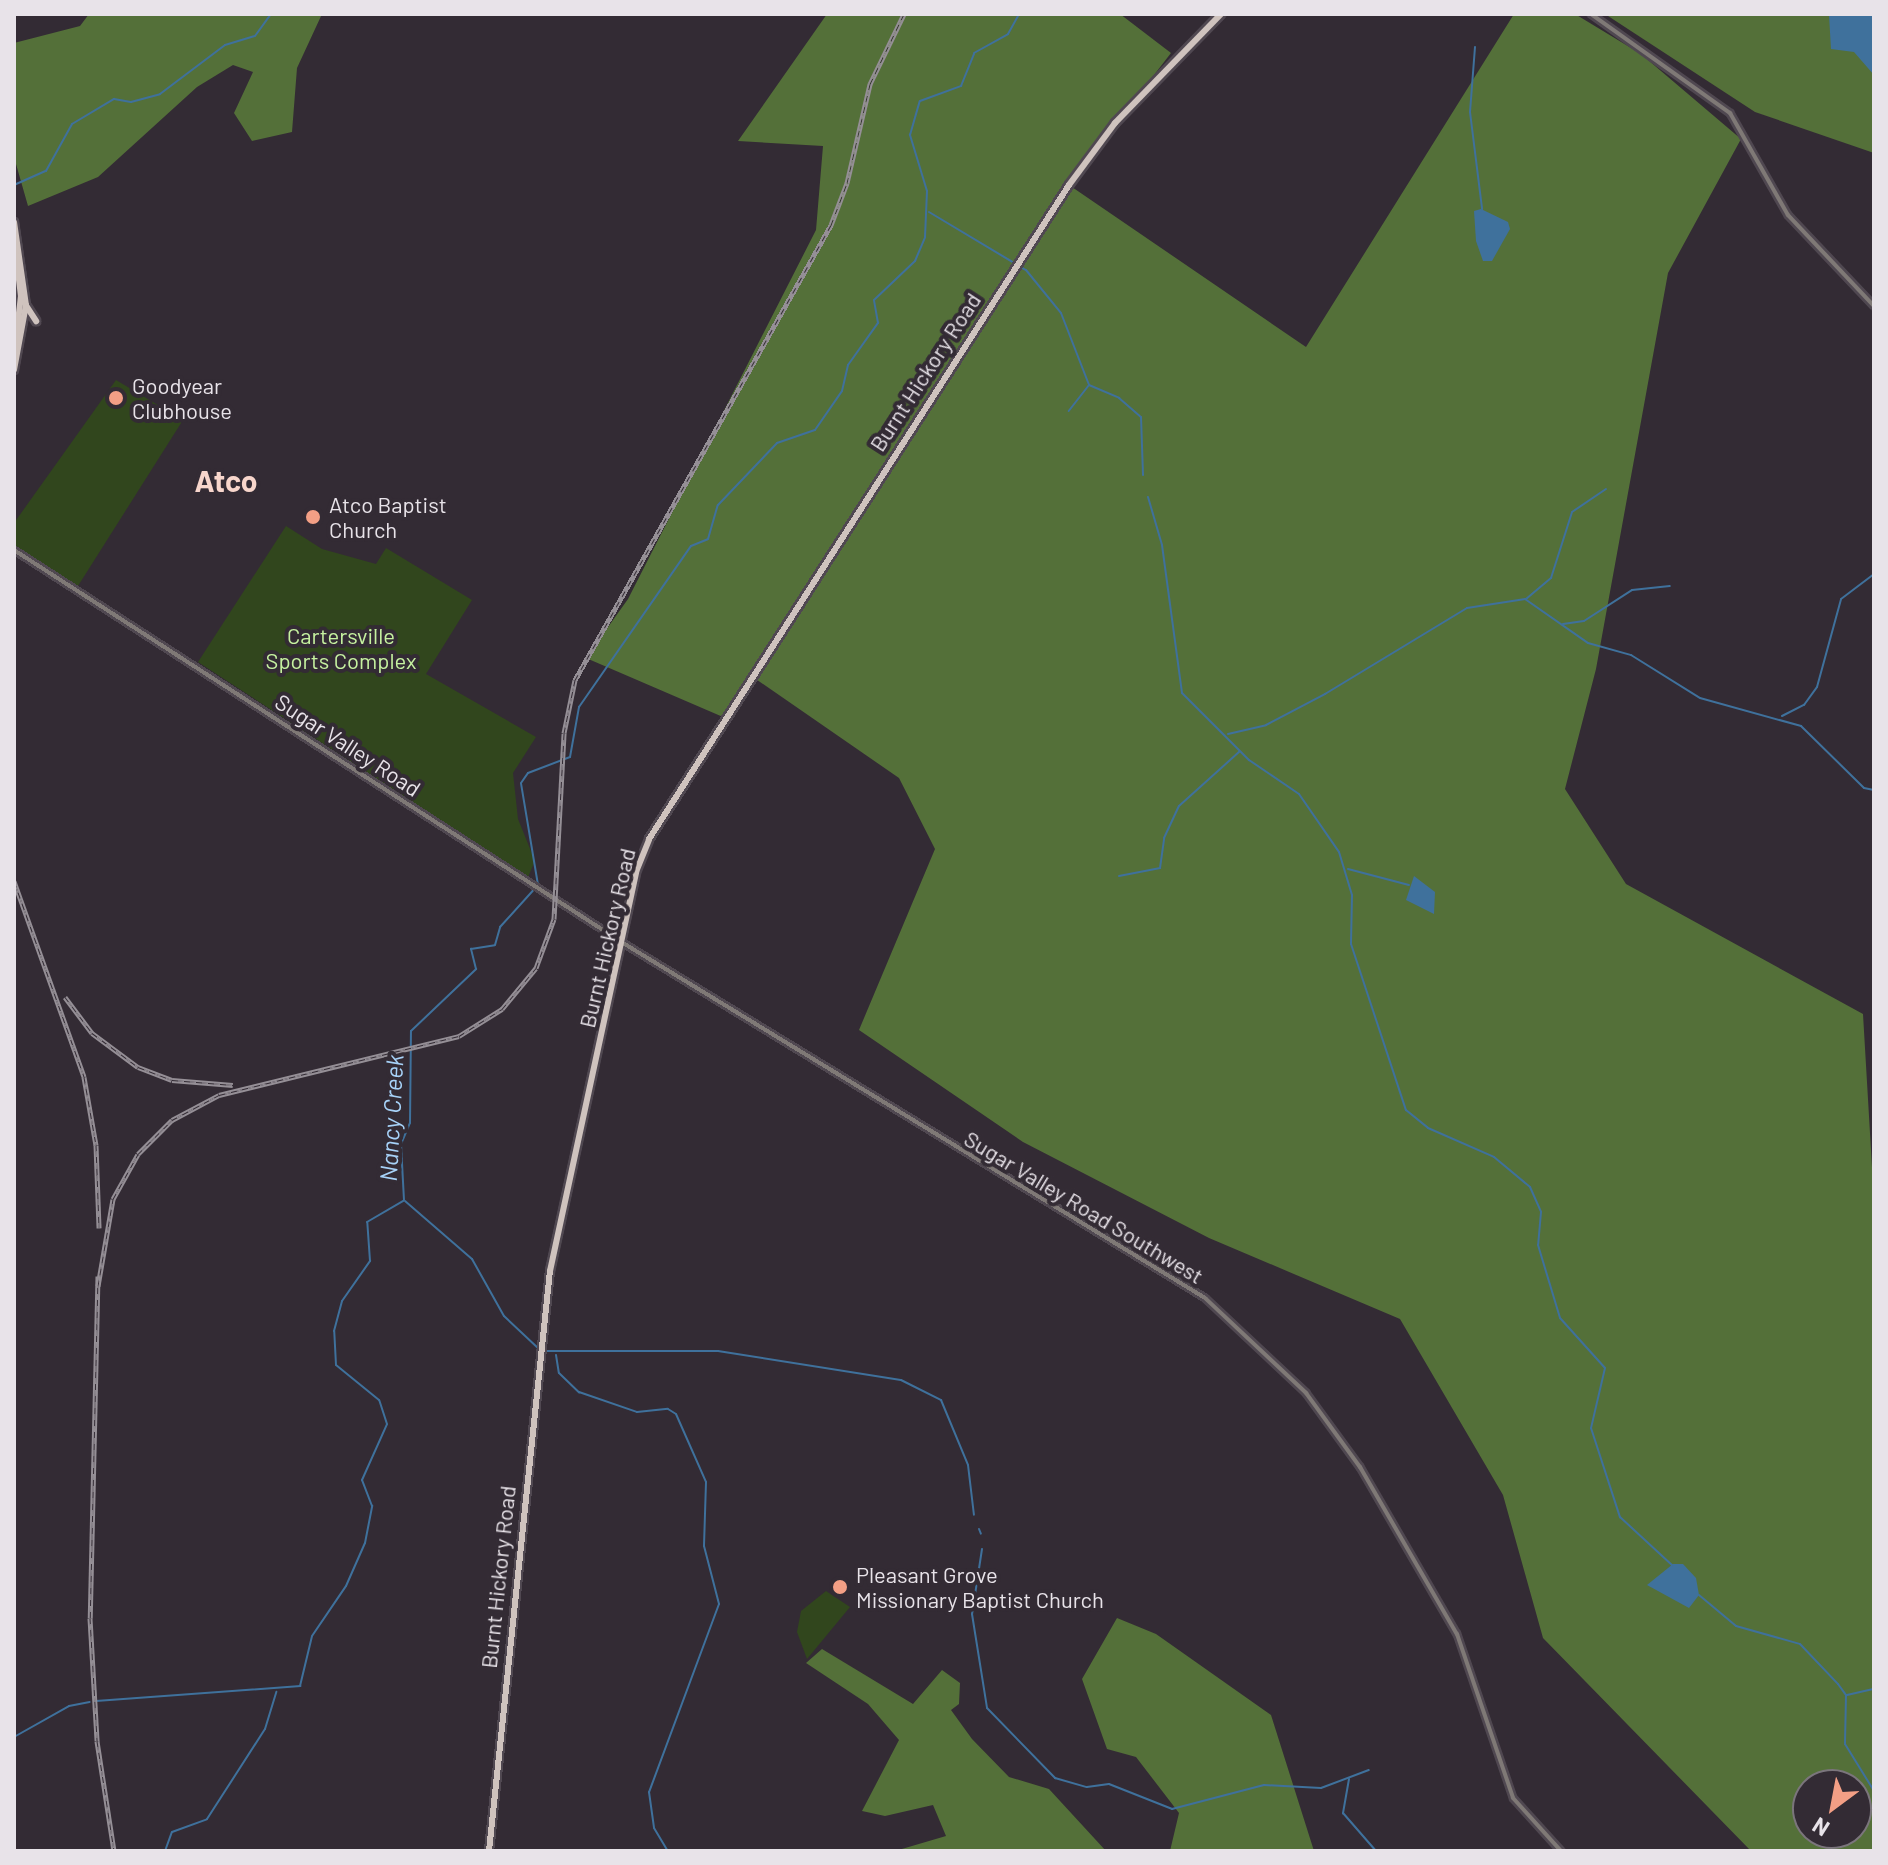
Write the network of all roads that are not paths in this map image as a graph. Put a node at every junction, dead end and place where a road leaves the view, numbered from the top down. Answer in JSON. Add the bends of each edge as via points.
{"nodes":[{"id":1,"x":1221,"y":14,"type":"edge"},
{"id":2,"x":1591,"y":14,"type":"edge"},
{"id":3,"x":15,"y":224,"type":"edge"},
{"id":4,"x":14,"y":239,"type":"edge"},
{"id":5,"x":26,"y":305,"type":"junction"},
{"id":6,"x":1874,"y":306,"type":"edge"},
{"id":7,"x":24,"y":329,"type":"junction"},
{"id":8,"x":14,"y":355,"type":"edge"},
{"id":9,"x":14,"y":370,"type":"edge"},
{"id":10,"x":14,"y":550,"type":"edge"},
{"id":11,"x":623,"y":943,"type":"junction"},
{"id":12,"x":489,"y":1851,"type":"edge"},
{"id":13,"x":1561,"y":1851,"type":"edge"}],
"edges":[{"from":1,"to":11,"type":"main road","name":"Burnt Hickory Road","via":[[1115,123],[1076,174],[693,762],[636,872]]},
{"from":2,"to":6,"type":"street","via":[[1730,113],[1788,215]]},
{"from":3,"to":5,"type":"main road"},
{"from":4,"to":8,"type":"main road","via":[[21,296]]},
{"from":5,"to":7,"type":"main road"},
{"from":5,"to":7,"type":"main road","via":[[37,322]]},
{"from":7,"to":9,"type":"main road"},
{"from":10,"to":11,"type":"street","name":"Sugar Valley Road"},
{"from":11,"to":12,"type":"main road","name":"Burnt Hickory Road","via":[[548,1284]]},
{"from":11,"to":13,"type":"street","name":"Sugar Valley Road Southwest","via":[[921,1128],[1167,1270],[1269,1356],[1330,1422],[1420,1564],[1467,1658],[1505,1782],[1532,1825]]}]}
